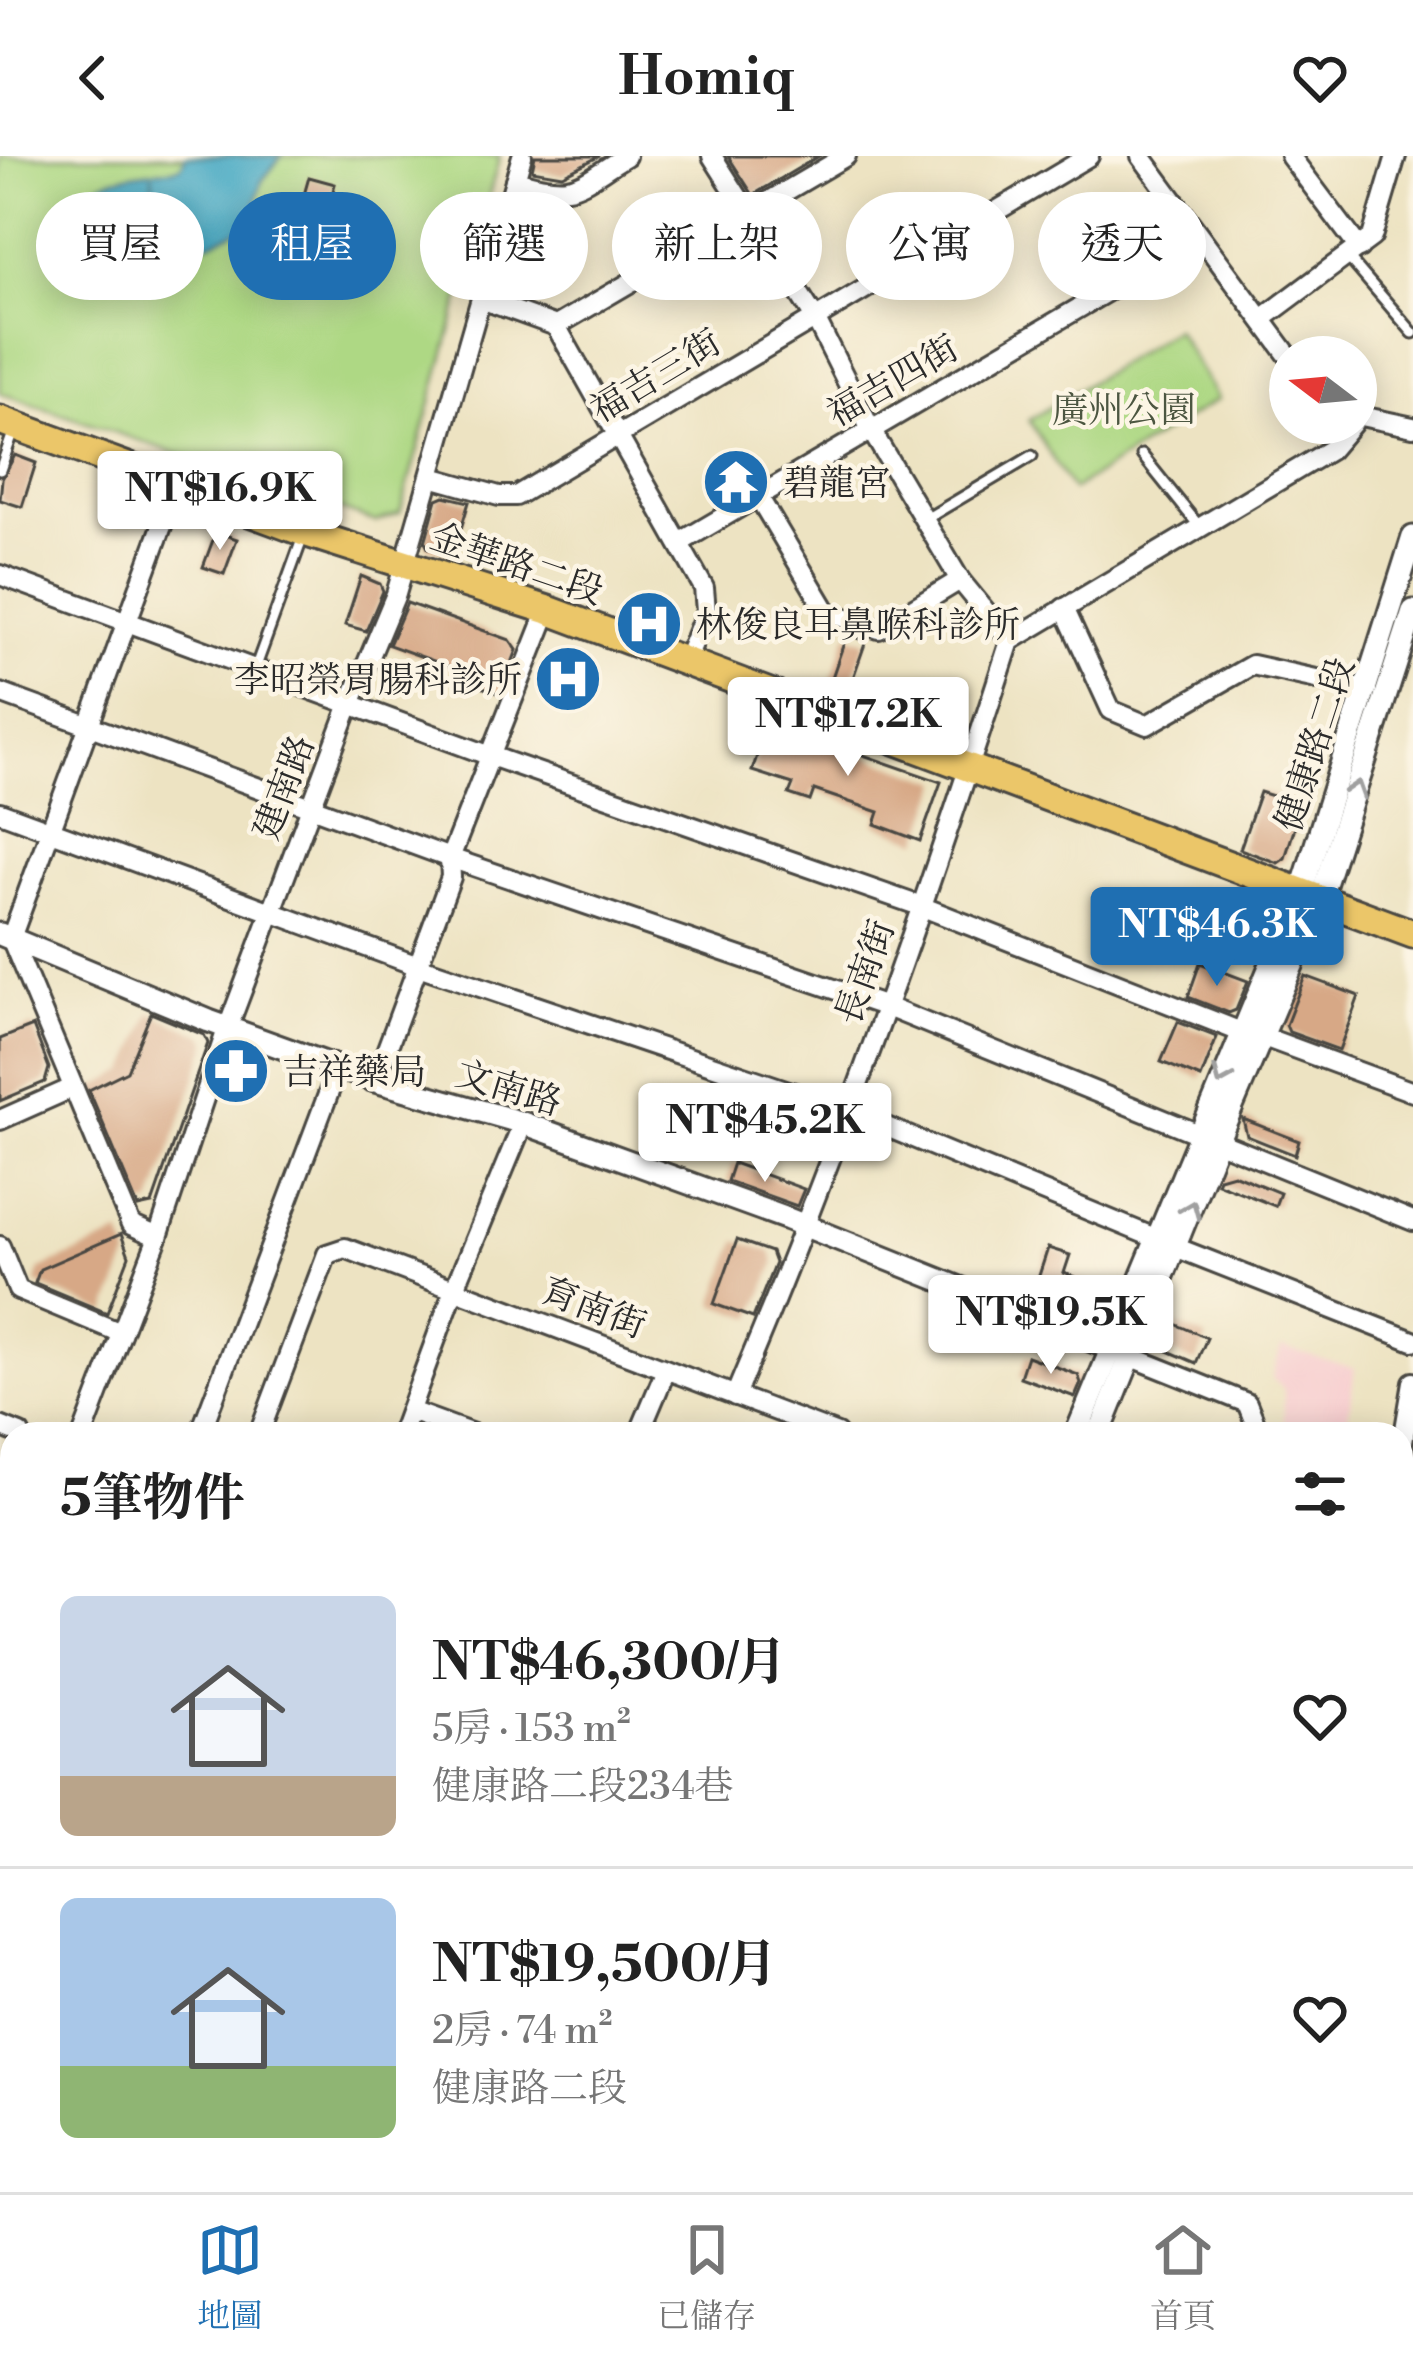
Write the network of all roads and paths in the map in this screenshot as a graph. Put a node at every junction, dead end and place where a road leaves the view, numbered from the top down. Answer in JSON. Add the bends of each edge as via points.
{"nodes":[{"id":1,"x":522,"y":156,"type":"edge"},
{"id":2,"x":712,"y":156,"type":"edge"},
{"id":3,"x":846,"y":156,"type":"edge"},
{"id":4,"x":1089,"y":156,"type":"edge"},
{"id":5,"x":1141,"y":156,"type":"edge"},
{"id":6,"x":1290,"y":156,"type":"edge"},
{"id":7,"x":1396,"y":156,"type":"edge"},
{"id":8,"x":613,"y":159,"type":"edge"},
{"id":9,"x":515,"y":180,"type":"junction"},
{"id":10,"x":512,"y":192,"type":"edge"},
{"id":11,"x":737,"y":192,"type":"edge"},
{"id":12,"x":785,"y":192,"type":"edge"},
{"id":13,"x":1167,"y":192,"type":"edge"},
{"id":14,"x":1206,"y":245,"type":"edge"},
{"id":15,"x":1353,"y":252,"type":"junction"},
{"id":16,"x":612,"y":293,"type":"edge"},
{"id":17,"x":480,"y":300,"type":"edge"},
{"id":18,"x":486,"y":300,"type":"edge"},
{"id":19,"x":804,"y":300,"type":"edge"},
{"id":20,"x":1093,"y":300,"type":"edge"},
{"id":21,"x":815,"y":318,"type":"junction"},
{"id":22,"x":1262,"y":319,"type":"junction"},
{"id":23,"x":556,"y":326,"type":"junction"},
{"id":24,"x":1413,"y":333,"type":"edge"},
{"id":25,"x":1274,"y":336,"type":"edge"},
{"id":26,"x":1377,"y":421,"type":"edge"},
{"id":27,"x":8,"y":423,"type":"edge"},
{"id":28,"x":1413,"y":427,"type":"edge"},
{"id":29,"x":871,"y":430,"type":"junction"},
{"id":30,"x":620,"y":434,"type":"junction"},
{"id":31,"x":1335,"y":444,"type":"edge"},
{"id":32,"x":1142,"y":455,"type":"dead end"},
{"id":33,"x":1032,"y":456,"type":"dead end"},
{"id":34,"x":0,"y":470,"type":"edge"},
{"id":35,"x":431,"y":477,"type":"junction"},
{"id":36,"x":177,"y":485,"type":"junction"},
{"id":37,"x":758,"y":496,"type":"junction"},
{"id":38,"x":925,"y":520,"type":"junction"},
{"id":39,"x":1200,"y":527,"type":"junction"},
{"id":40,"x":304,"y":532,"type":"junction"},
{"id":41,"x":1413,"y":537,"type":"edge"},
{"id":42,"x":679,"y":543,"type":"junction"},
{"id":43,"x":404,"y":563,"type":"junction"},
{"id":44,"x":0,"y":575,"type":"edge"},
{"id":45,"x":960,"y":580,"type":"junction"},
{"id":46,"x":1064,"y":608,"type":"junction"},
{"id":47,"x":548,"y":610,"type":"junction"},
{"id":48,"x":1413,"y":610,"type":"edge"},
{"id":49,"x":124,"y":622,"type":"junction"},
{"id":50,"x":1010,"y":641,"type":"junction"},
{"id":51,"x":686,"y":661,"type":"junction"},
{"id":52,"x":255,"y":670,"type":"junction"},
{"id":53,"x":1367,"y":690,"type":"junction"},
{"id":54,"x":0,"y":693,"type":"edge"},
{"id":55,"x":350,"y":704,"type":"junction"},
{"id":56,"x":86,"y":725,"type":"junction"},
{"id":57,"x":488,"y":755,"type":"junction"},
{"id":58,"x":969,"y":769,"type":"junction"},
{"id":59,"x":311,"y":808,"type":"junction"},
{"id":60,"x":0,"y":812,"type":"edge"},
{"id":61,"x":49,"y":830,"type":"junction"},
{"id":62,"x":450,"y":858,"type":"junction"},
{"id":63,"x":1311,"y":896,"type":"junction"},
{"id":64,"x":922,"y":907,"type":"junction"},
{"id":65,"x":271,"y":912,"type":"junction"},
{"id":66,"x":1413,"y":934,"type":"edge"},
{"id":67,"x":5,"y":936,"type":"edge"},
{"id":68,"x":418,"y":966,"type":"junction"},
{"id":69,"x":887,"y":1007,"type":"junction"},
{"id":70,"x":228,"y":1028,"type":"junction"},
{"id":71,"x":1251,"y":1034,"type":"junction"},
{"id":72,"x":338,"y":1068,"type":"junction"},
{"id":73,"x":375,"y":1082,"type":"junction"},
{"id":74,"x":72,"y":1088,"type":"junction"},
{"id":75,"x":1413,"y":1092,"type":"edge"},
{"id":76,"x":848,"y":1111,"type":"junction"},
{"id":77,"x":0,"y":1120,"type":"edge"},
{"id":78,"x":523,"y":1123,"type":"junction"},
{"id":79,"x":1208,"y":1138,"type":"junction"},
{"id":80,"x":1413,"y":1221,"type":"edge"},
{"id":81,"x":804,"y":1227,"type":"junction"},
{"id":82,"x":158,"y":1237,"type":"junction"},
{"id":83,"x":1165,"y":1243,"type":"junction"},
{"id":84,"x":0,"y":1246,"type":"edge"},
{"id":85,"x":454,"y":1290,"type":"junction"},
{"id":86,"x":121,"y":1334,"type":"junction"},
{"id":87,"x":1413,"y":1341,"type":"edge"},
{"id":88,"x":1121,"y":1353,"type":"junction"},
{"id":89,"x":666,"y":1370,"type":"junction"},
{"id":90,"x":1413,"y":1382,"type":"edge"},
{"id":91,"x":735,"y":1396,"type":"junction"},
{"id":92,"x":410,"y":1411,"type":"junction"},
{"id":93,"x":88,"y":1422,"type":"edge"},
{"id":94,"x":205,"y":1422,"type":"edge"},
{"id":95,"x":264,"y":1422,"type":"edge"},
{"id":96,"x":406,"y":1422,"type":"edge"},
{"id":97,"x":440,"y":1422,"type":"edge"},
{"id":98,"x":644,"y":1422,"type":"edge"},
{"id":99,"x":805,"y":1422,"type":"edge"},
{"id":100,"x":1083,"y":1422,"type":"edge"},
{"id":101,"x":1102,"y":1422,"type":"edge"},
{"id":102,"x":1255,"y":1422,"type":"edge"},
{"id":103,"x":1407,"y":1422,"type":"edge"}],
"edges":[{"from":1,"to":9,"type":"street","name":"建南路"},
{"from":2,"to":11,"type":"street"},
{"from":3,"to":12,"type":"street"},
{"from":4,"to":21,"type":"street","name":"福吉三街"},
{"from":5,"to":13,"type":"street"},
{"from":6,"to":15,"type":"street"},
{"from":7,"to":15,"type":"street","via":[[1372,237]]},
{"from":8,"to":9,"type":"street","via":[[570,190]]},
{"from":9,"to":10,"type":"street","name":"建南路"},
{"from":14,"to":22,"type":"street"},
{"from":15,"to":22,"type":"street"},
{"from":15,"to":24,"type":"lane"},
{"from":16,"to":23,"type":"street"},
{"from":17,"to":35,"type":"street","name":"建南路"},
{"from":18,"to":23,"type":"street"},
{"from":19,"to":21,"type":"street"},
{"from":20,"to":29,"type":"street","name":"福吉四街"},
{"from":21,"to":29,"type":"street"},
{"from":21,"to":30,"type":"street","name":"福吉三街"},
{"from":22,"to":25,"type":"street"},
{"from":23,"to":30,"type":"street"},
{"from":26,"to":28,"type":"street"},
{"from":27,"to":34,"type":"lane"},
{"from":27,"to":36,"type":"main road","name":"金華路二段"},
{"from":29,"to":37,"type":"street","name":"福吉四街"},
{"from":29,"to":38,"type":"street"},
{"from":30,"to":35,"type":"street","name":"福吉三街","via":[[516,496]]},
{"from":30,"to":42,"type":"street"},
{"from":31,"to":39,"type":"street"},
{"from":32,"to":39,"type":"lane"},
{"from":33,"to":38,"type":"lane"},
{"from":35,"to":43,"type":"street","name":"建南路"},
{"from":36,"to":40,"type":"main road","name":"金華路二段"},
{"from":36,"to":49,"type":"street"},
{"from":37,"to":42,"type":"street","name":"福吉四街"},
{"from":37,"to":45,"type":"street","via":[[827,612],[879,629]]},
{"from":38,"to":45,"type":"street"},
{"from":39,"to":46,"type":"street"},
{"from":40,"to":43,"type":"main road","name":"金華路二段"},
{"from":40,"to":52,"type":"lane"},
{"from":41,"to":53,"type":"street","name":"健康路二段"},
{"from":42,"to":51,"type":"street","via":[[704,588],[706,611]]},
{"from":43,"to":47,"type":"main road","name":"金華路二段"},
{"from":43,"to":55,"type":"street","name":"建南路"},
{"from":44,"to":49,"type":"street"},
{"from":45,"to":50,"type":"street"},
{"from":46,"to":50,"type":"street"},
{"from":46,"to":53,"type":"street","via":[[1111,710],[1147,725],[1252,665]]},
{"from":47,"to":51,"type":"main road","name":"金華路二段"},
{"from":47,"to":57,"type":"street"},
{"from":63,"to":48,"type":"street","name":"健康路二段","one_way":true},
{"from":49,"to":52,"type":"street"},
{"from":49,"to":56,"type":"street"},
{"from":50,"to":58,"type":"street","name":"長南街"},
{"from":51,"to":58,"type":"main road","name":"金華路二段"},
{"from":52,"to":55,"type":"street"},
{"from":53,"to":63,"type":"street","name":"健康路二段"},
{"from":54,"to":56,"type":"street"},
{"from":55,"to":57,"type":"street"},
{"from":55,"to":59,"type":"street","name":"建南路"},
{"from":56,"to":59,"type":"street"},
{"from":56,"to":61,"type":"street"},
{"from":57,"to":62,"type":"street"},
{"from":57,"to":64,"type":"street"},
{"from":58,"to":63,"type":"main road","name":"金華路二段"},
{"from":58,"to":64,"type":"street","name":"長南街"},
{"from":59,"to":62,"type":"street"},
{"from":59,"to":65,"type":"street","name":"建南路"},
{"from":60,"to":61,"type":"street"},
{"from":61,"to":65,"type":"street"},
{"from":61,"to":67,"type":"street"},
{"from":62,"to":68,"type":"street","via":[[452,877]]},
{"from":62,"to":69,"type":"street"},
{"from":63,"to":66,"type":"main road","name":"金華路二段"},
{"from":63,"to":71,"type":"street","name":"健康路二段"},
{"from":64,"to":69,"type":"street","name":"長南街"},
{"from":64,"to":71,"type":"street"},
{"from":65,"to":68,"type":"street"},
{"from":65,"to":70,"type":"street","name":"建南路"},
{"from":67,"to":70,"type":"street","name":"文南路"},
{"from":67,"to":74,"type":"street"},
{"from":68,"to":73,"type":"street"},
{"from":68,"to":76,"type":"street"},
{"from":69,"to":76,"type":"street","name":"長南街"},
{"from":69,"to":79,"type":"street"},
{"from":70,"to":72,"type":"street","name":"文南路"},
{"from":70,"to":82,"type":"street","name":"建南路"},
{"from":71,"to":75,"type":"street"},
{"from":71,"to":79,"type":"street","name":"健康路二段"},
{"from":72,"to":73,"type":"street","name":"文南路"},
{"from":72,"to":94,"type":"street"},
{"from":73,"to":78,"type":"street","name":"文南路"},
{"from":74,"to":77,"type":"street"},
{"from":74,"to":82,"type":"street","via":[[131,1225]]},
{"from":76,"to":81,"type":"street","name":"長南街"},
{"from":76,"to":83,"type":"street"},
{"from":78,"to":81,"type":"street","name":"文南路"},
{"from":78,"to":85,"type":"street"},
{"from":79,"to":80,"type":"street"},
{"from":79,"to":83,"type":"street","name":"健康路二段"},
{"from":81,"to":88,"type":"street","name":"文南路"},
{"from":81,"to":91,"type":"street","name":"長南街"},
{"from":82,"to":86,"type":"street","name":"建南路"},
{"from":83,"to":87,"type":"street"},
{"from":83,"to":88,"type":"street","name":"健康路二段"},
{"from":84,"to":86,"type":"street","via":[[18,1290]]},
{"from":85,"to":89,"type":"street","name":"育南街"},
{"from":85,"to":92,"type":"street"},
{"from":85,"to":95,"type":"street","name":"育南街","via":[[344,1248],[327,1254]]},
{"from":86,"to":93,"type":"street","name":"建南路"},
{"from":88,"to":100,"type":"street","name":"健康路二段"},
{"from":88,"to":101,"type":"street","name":"健康路二段"},
{"from":88,"to":102,"type":"street","via":[[1247,1403]]},
{"from":89,"to":91,"type":"street","name":"育南街"},
{"from":89,"to":98,"type":"street"},
{"from":90,"to":103,"type":"street"},
{"from":91,"to":99,"type":"street","name":"育南街"},
{"from":92,"to":96,"type":"street"},
{"from":92,"to":97,"type":"street"}]}
